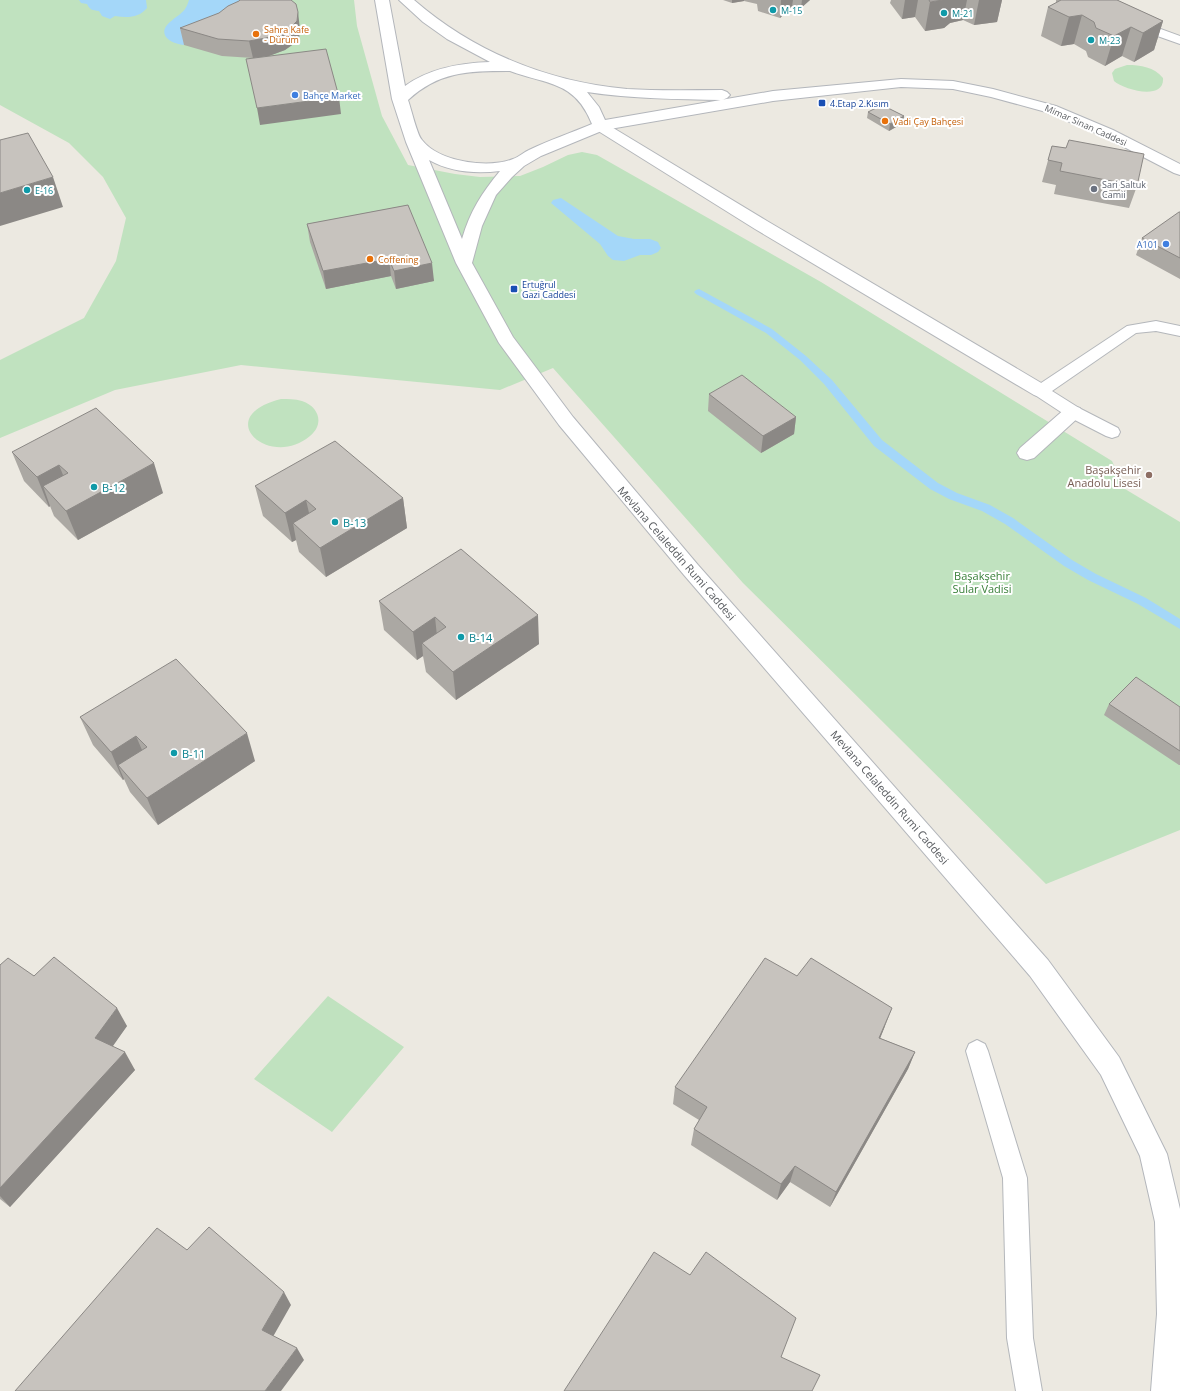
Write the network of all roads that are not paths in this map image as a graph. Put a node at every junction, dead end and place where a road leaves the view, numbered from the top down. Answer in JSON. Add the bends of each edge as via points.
{"nodes":[{"id":1,"x":382,"y":0,"type":"edge"},
{"id":2,"x":406,"y":0,"type":"edge"},
{"id":3,"x":1123,"y":19,"type":"edge"},
{"id":4,"x":1180,"y":40,"type":"edge"},
{"id":5,"x":514,"y":68,"type":"junction"},
{"id":6,"x":565,"y":83,"type":"junction"},
{"id":7,"x":774,"y":96,"type":"junction"},
{"id":8,"x":400,"y":99,"type":"junction"},
{"id":9,"x":600,"y":126,"type":"junction"},
{"id":10,"x":414,"y":142,"type":"junction"},
{"id":11,"x":518,"y":163,"type":"junction"},
{"id":12,"x":1180,"y":170,"type":"edge"},
{"id":13,"x":464,"y":262,"type":"junction"},
{"id":14,"x":1180,"y":331,"type":"edge"},
{"id":15,"x":1042,"y":391,"type":"junction"},
{"id":16,"x":1072,"y":412,"type":"junction"},
{"id":17,"x":1112,"y":432,"type":"dead end"},
{"id":18,"x":1027,"y":453,"type":"dead end"},
{"id":19,"x":977,"y":1051,"type":"dead end"},
{"id":20,"x":1029,"y":1391,"type":"edge"},
{"id":21,"x":1166,"y":1391,"type":"edge"}],
"edges":[{"from":1,"to":8,"type":"street","name":"Mevlana Celaleddin Rumi Caddesi"},
{"from":2,"to":5,"type":"street","via":[[452,37]]},
{"from":3,"to":4,"type":"lane"},
{"from":5,"to":6,"type":"street"},
{"from":5,"to":8,"type":"street","via":[[480,66],[439,74],[415,84]]},
{"from":6,"to":7,"type":"street","via":[[614,92],[645,94]]},
{"from":6,"to":9,"type":"street","via":[[578,91],[591,105]]},
{"from":7,"to":9,"type":"street"},
{"from":7,"to":12,"type":"street","name":"Mimar Sinan Caddesi","via":[[901,83],[953,85],[993,92],[1051,109],[1108,133]]},
{"from":8,"to":10,"type":"street","name":"Mevlana Celaleddin Rumi Caddesi"},
{"from":9,"to":11,"type":"street"},
{"from":9,"to":15,"type":"street","via":[[761,225]]},
{"from":10,"to":11,"type":"street","via":[[433,157],[459,167],[489,169]]},
{"from":10,"to":13,"type":"street","name":"Mevlana Celaleddin Rumi Caddesi"},
{"from":11,"to":13,"type":"street","via":[[498,183],[482,207]]},
{"from":13,"to":21,"type":"street","name":"Mevlana Celaleddin Rumi Caddesi","via":[[506,339],[566,422],[691,570],[1039,968],[1110,1066],[1153,1154],[1169,1222],[1172,1314]]},
{"from":14,"to":15,"type":"lane","via":[[1156,326],[1132,329]]},
{"from":15,"to":16,"type":"lane"},
{"from":16,"to":17,"type":"lane"},
{"from":16,"to":18,"type":"street"},
{"from":19,"to":20,"type":"lane","via":[[1015,1178],[1020,1338]]}]}
